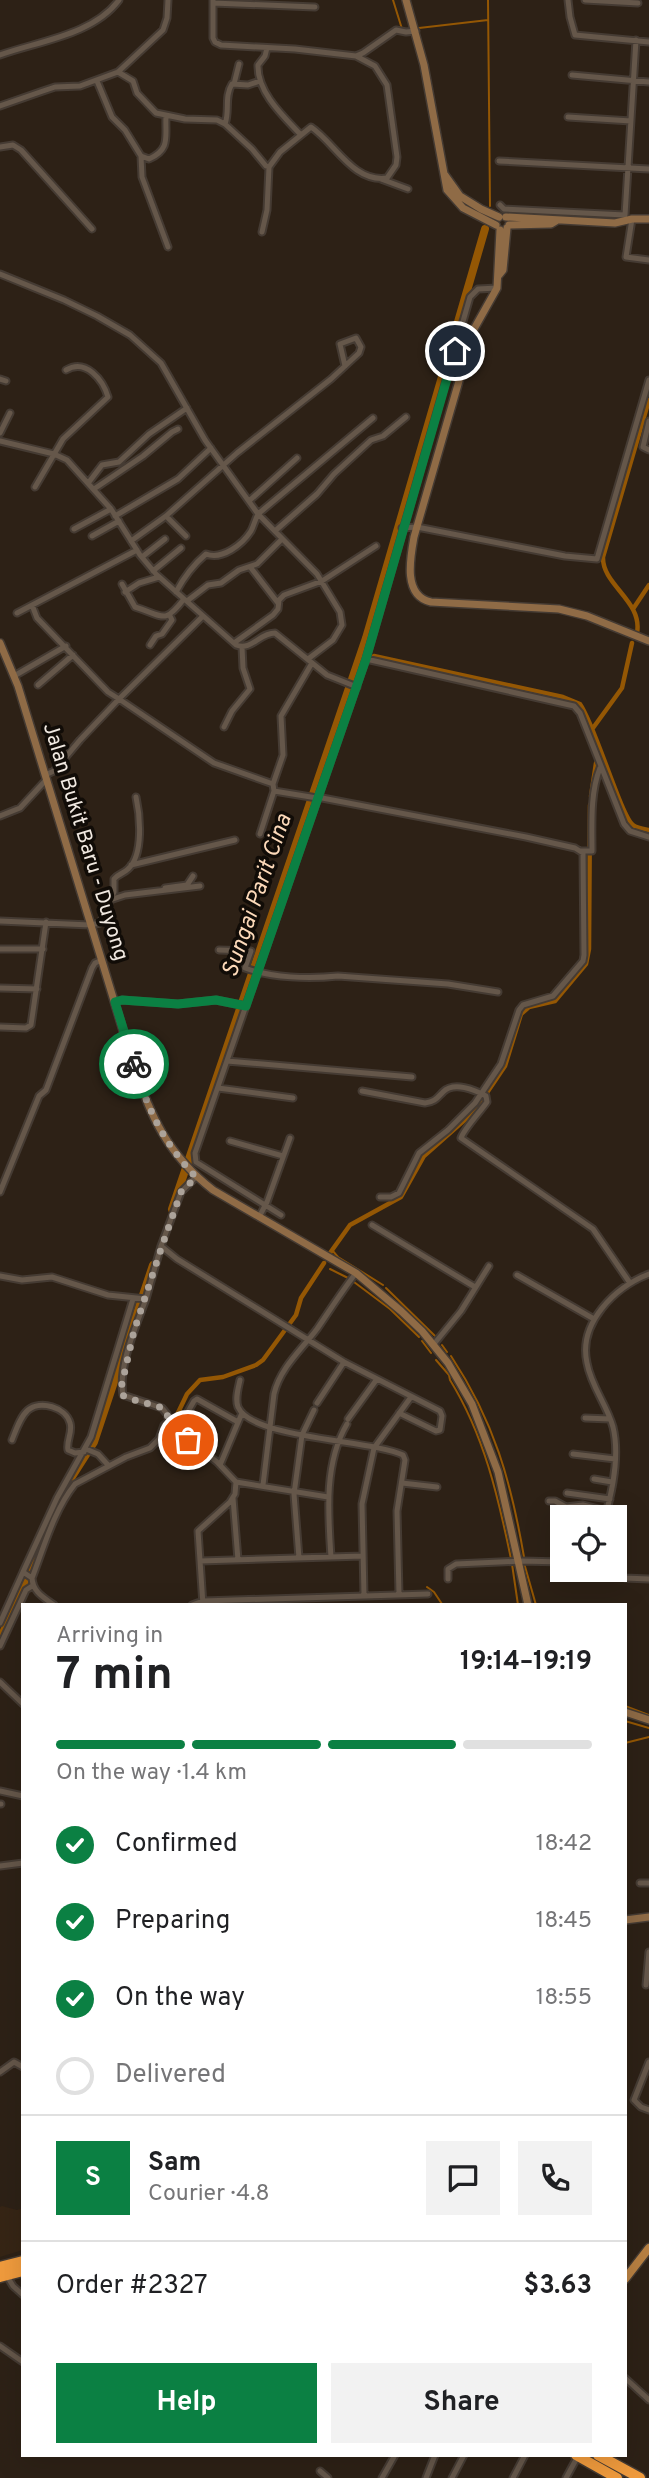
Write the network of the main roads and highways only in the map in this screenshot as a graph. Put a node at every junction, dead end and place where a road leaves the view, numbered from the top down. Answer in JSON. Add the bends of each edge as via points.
{"nodes":[{"id":1,"x":406,"y":0,"type":"edge"},
{"id":2,"x":649,"y":219,"type":"edge"},
{"id":3,"x":503,"y":224,"type":"junction"},
{"id":4,"x":649,"y":641,"type":"edge"},
{"id":5,"x":0,"y":643,"type":"edge"},
{"id":6,"x":528,"y":1603,"type":"edge"},
{"id":7,"x":627,"y":1713,"type":"edge"},
{"id":8,"x":649,"y":1720,"type":"edge"},
{"id":9,"x":649,"y":1917,"type":"edge"},
{"id":10,"x":627,"y":1920,"type":"edge"},
{"id":11,"x":649,"y":2248,"type":"edge"},
{"id":12,"x":21,"y":2262,"type":"edge"},
{"id":13,"x":21,"y":2272,"type":"edge"},
{"id":14,"x":2,"y":2273,"type":"edge"},
{"id":15,"x":627,"y":2276,"type":"edge"},
{"id":16,"x":579,"y":2457,"type":"edge"},
{"id":17,"x":602,"y":2457,"type":"edge"},
{"id":18,"x":617,"y":2478,"type":"edge"},
{"id":19,"x":640,"y":2478,"type":"edge"}],
"edges":[{"from":1,"to":3,"type":"main road","via":[[447,190],[463,208]]},
{"from":2,"to":3,"type":"main road"},
{"from":3,"to":4,"type":"main road","via":[[503,270],[474,329],[417,527],[412,554],[414,590],[426,601],[559,609]]},
{"from":5,"to":6,"type":"main road","name":"Jalan Bukit Baru - Duyong","via":[[149,1109],[164,1139],[195,1175],[356,1273],[434,1344],[486,1435]]},
{"from":7,"to":8,"type":"main road"},
{"from":9,"to":10,"type":"main road"},
{"from":11,"to":15,"type":"main road"},
{"from":12,"to":14,"type":"highway"},
{"from":13,"to":14,"type":"highway"},
{"from":16,"to":18,"type":"highway"},
{"from":17,"to":19,"type":"highway"}]}
